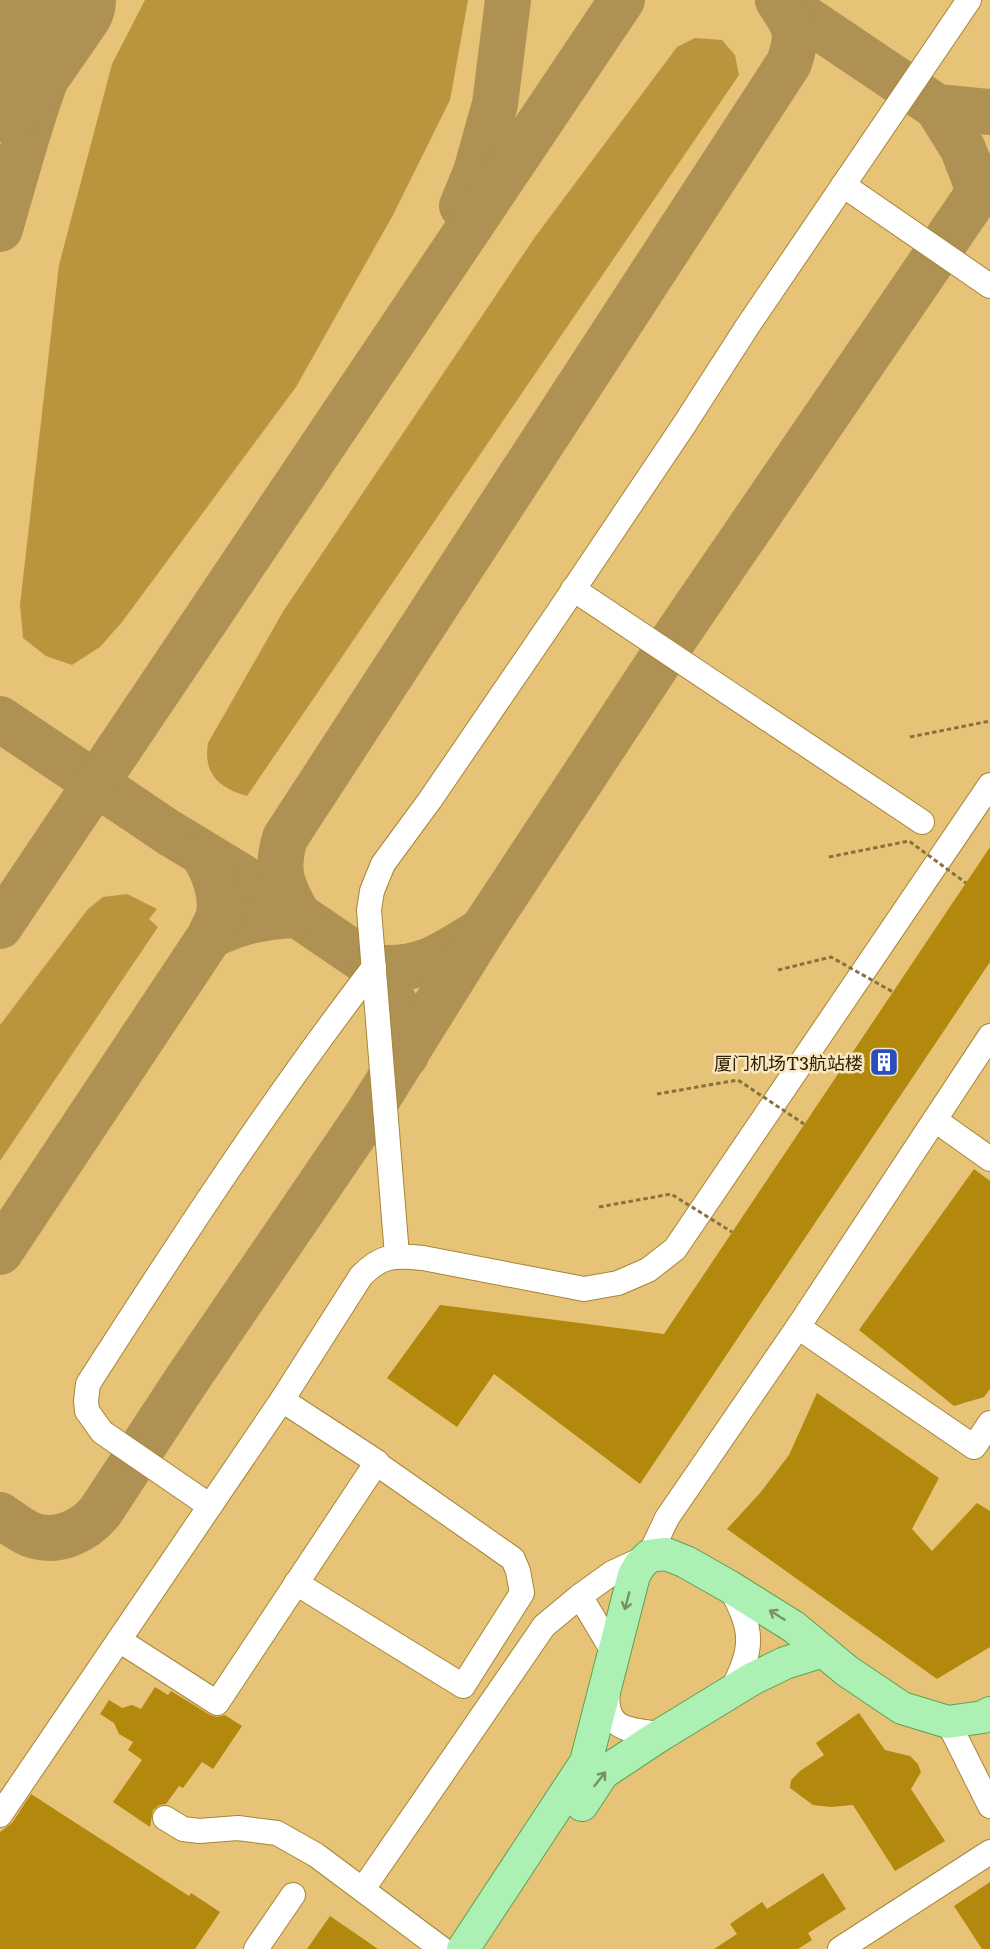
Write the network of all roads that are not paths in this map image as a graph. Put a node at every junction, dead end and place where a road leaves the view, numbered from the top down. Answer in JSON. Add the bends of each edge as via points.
{"nodes":[{"id":1,"x":969,"y":0,"type":"edge"},
{"id":2,"x":843,"y":185,"type":"junction"},
{"id":3,"x":990,"y":286,"type":"edge"},
{"id":4,"x":573,"y":589,"type":"junction"},
{"id":5,"x":990,"y":785,"type":"edge"},
{"id":6,"x":922,"y":822,"type":"dead end"},
{"id":7,"x":374,"y":967,"type":"junction"},
{"id":8,"x":990,"y":1036,"type":"edge"},
{"id":9,"x":935,"y":1120,"type":"junction"},
{"id":10,"x":990,"y":1159,"type":"edge"},
{"id":11,"x":397,"y":1255,"type":"junction"},
{"id":12,"x":798,"y":1327,"type":"junction"},
{"id":13,"x":282,"y":1400,"type":"junction"},
{"id":14,"x":990,"y":1423,"type":"edge"},
{"id":15,"x":982,"y":1452,"type":"edge"},
{"id":16,"x":376,"y":1463,"type":"junction"},
{"id":17,"x":210,"y":1506,"type":"junction"},
{"id":18,"x":649,"y":1556,"type":"junction"},
{"id":19,"x":296,"y":1583,"type":"junction"},
{"id":20,"x":730,"y":1587,"type":"junction"},
{"id":21,"x":580,"y":1596,"type":"junction"},
{"id":22,"x":119,"y":1640,"type":"junction"},
{"id":23,"x":823,"y":1651,"type":"junction"},
{"id":24,"x":612,"y":1658,"type":"junction"},
{"id":25,"x":731,"y":1692,"type":"junction"},
{"id":26,"x":990,"y":1713,"type":"edge"},
{"id":27,"x":948,"y":1722,"type":"junction"},
{"id":28,"x":662,"y":1734,"type":"junction"},
{"id":29,"x":990,"y":1806,"type":"edge"},
{"id":30,"x":0,"y":1815,"type":"edge"},
{"id":31,"x":165,"y":1818,"type":"dead end"},
{"id":32,"x":990,"y":1852,"type":"edge"},
{"id":33,"x":363,"y":1889,"type":"junction"},
{"id":34,"x":292,"y":1895,"type":"dead end"},
{"id":35,"x":256,"y":1949,"type":"edge"},
{"id":36,"x":442,"y":1949,"type":"edge"},
{"id":37,"x":464,"y":1949,"type":"edge"},
{"id":38,"x":484,"y":1949,"type":"edge"},
{"id":39,"x":840,"y":1949,"type":"edge"}],
"edges":[{"from":1,"to":2,"type":"street"},
{"from":2,"to":3,"type":"street"},
{"from":2,"to":4,"type":"street"},
{"from":4,"to":6,"type":"street"},
{"from":4,"to":7,"type":"street","via":[[383,864],[369,910]]},
{"from":5,"to":11,"type":"street","via":[[675,1249],[648,1270],[618,1283],[584,1289]]},
{"from":7,"to":11,"type":"street"},
{"from":7,"to":17,"type":"street","via":[[273,1104],[88,1384],[87,1411],[102,1432]]},
{"from":8,"to":9,"type":"street"},
{"from":9,"to":10,"type":"street"},
{"from":9,"to":12,"type":"street"},
{"from":11,"to":13,"type":"street","via":[[374,1263],[361,1276]]},
{"from":12,"to":15,"type":"street"},
{"from":12,"to":18,"type":"street","via":[[667,1518]]},
{"from":13,"to":16,"type":"street"},
{"from":13,"to":17,"type":"street"},
{"from":14,"to":15,"type":"street"},
{"from":16,"to":19,"type":"street"},
{"from":16,"to":19,"type":"street","via":[[513,1559],[518,1571],[522,1593],[464,1686]]},
{"from":17,"to":22,"type":"street"},
{"from":18,"to":20,"type":"main road","via":[[666,1554]]},
{"from":18,"to":21,"type":"street","via":[[612,1573]]},
{"from":18,"to":24,"type":"main road","one_way":true,"via":[[634,1575]]},
{"from":19,"to":22,"type":"street","via":[[217,1703]]},
{"from":23,"to":20,"type":"main road","one_way":true,"via":[[794,1626]]},
{"from":20,"to":25,"type":"street","via":[[750,1639],[741,1673]]},
{"from":21,"to":24,"type":"street"},
{"from":21,"to":33,"type":"street","via":[[544,1626]]},
{"from":22,"to":30,"type":"street"},
{"from":23,"to":25,"type":"main road","via":[[785,1663]]},
{"from":23,"to":27,"type":"main road","via":[[902,1708]]},
{"from":24,"to":28,"type":"street","via":[[607,1700],[610,1716],[627,1730]]},
{"from":24,"to":37,"type":"main road","via":[[586,1762]]},
{"from":25,"to":28,"type":"main road"},
{"from":26,"to":27,"type":"main road"},
{"from":27,"to":29,"type":"street"},
{"from":38,"to":28,"type":"main road","one_way":true,"via":[[603,1773]]},
{"from":31,"to":33,"type":"street","via":[[183,1829],[237,1828],[277,1833]]},
{"from":32,"to":39,"type":"street"},
{"from":33,"to":36,"type":"street"},
{"from":34,"to":35,"type":"street"}]}
